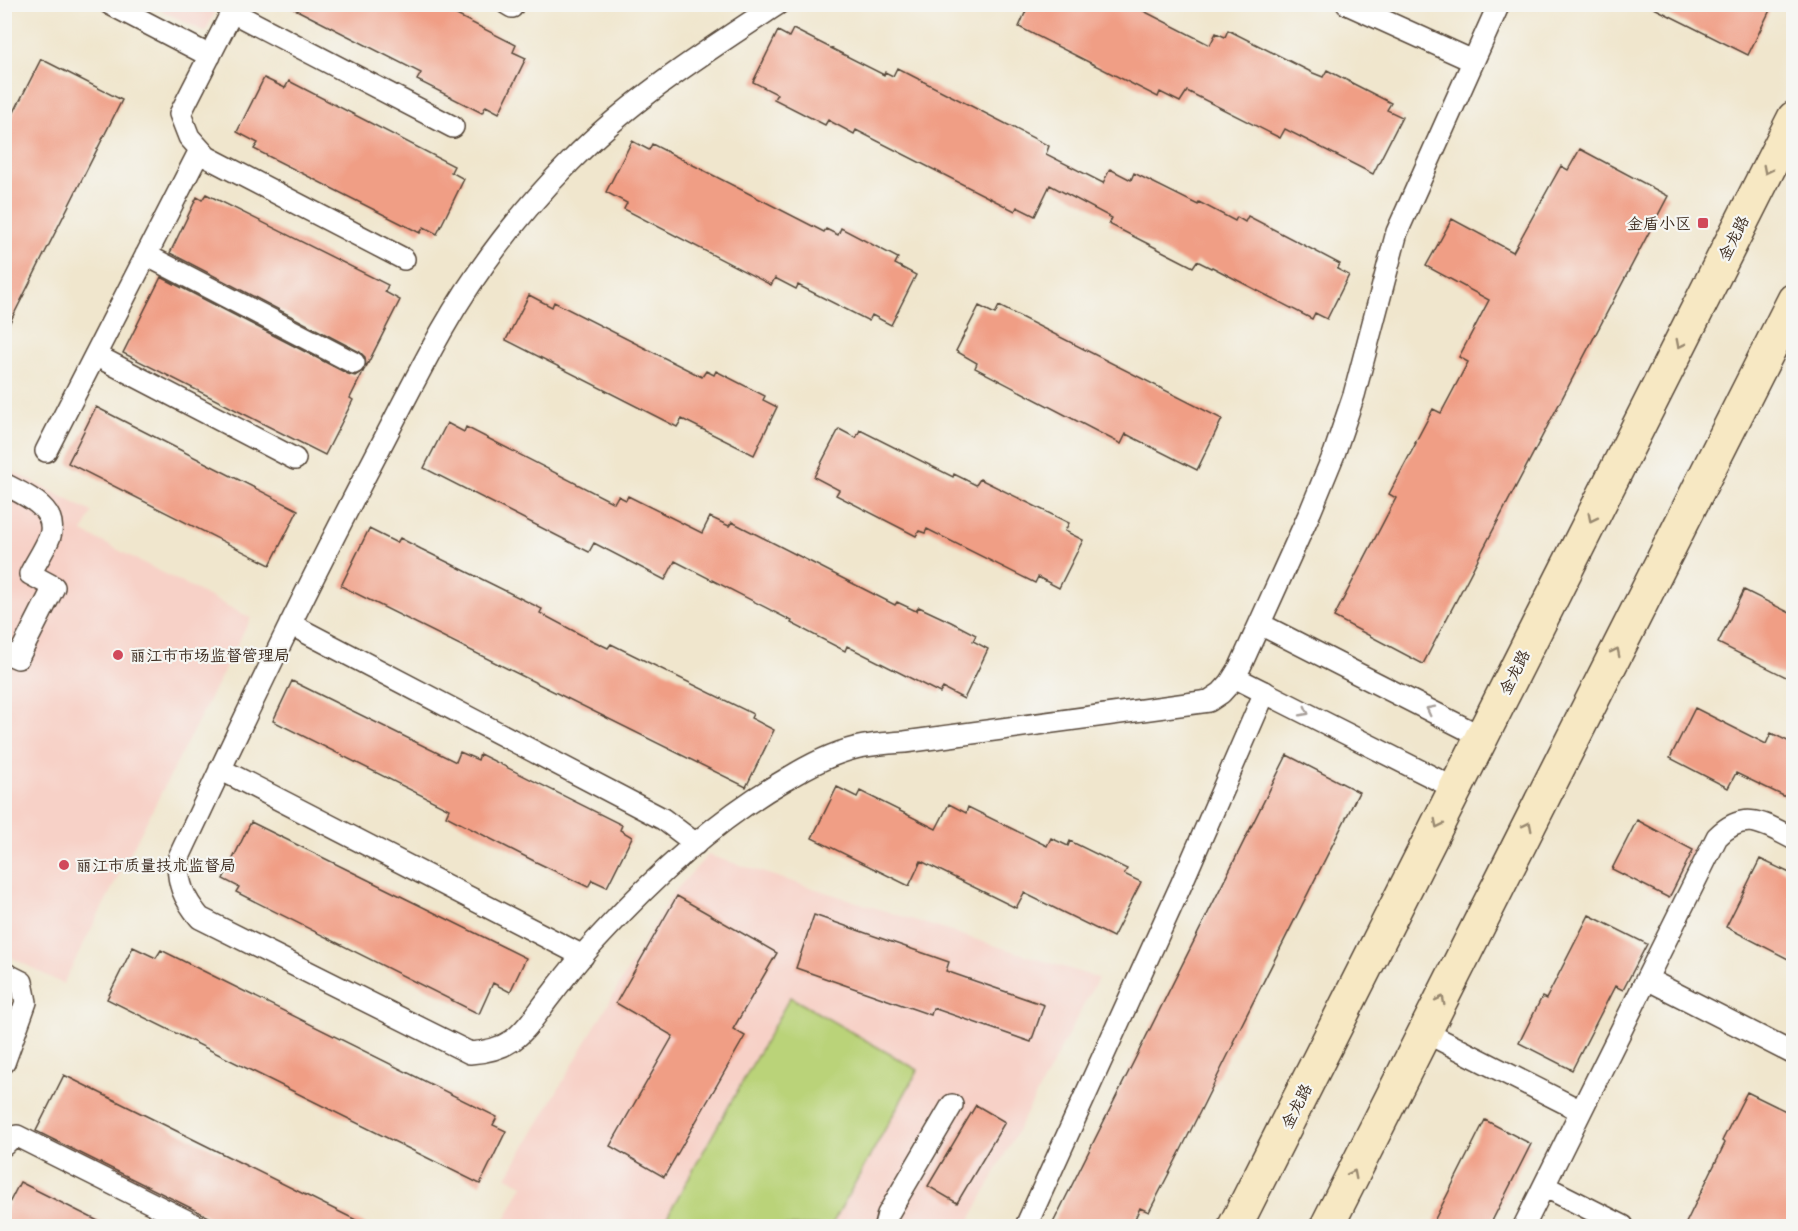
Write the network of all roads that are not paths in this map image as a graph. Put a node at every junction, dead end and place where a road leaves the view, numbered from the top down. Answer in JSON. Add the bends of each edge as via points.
{"nodes":[{"id":1,"x":110,"y":4,"type":"edge"},
{"id":2,"x":778,"y":4,"type":"edge"},
{"id":3,"x":1347,"y":4,"type":"edge"},
{"id":4,"x":1499,"y":4,"type":"edge"},
{"id":5,"x":234,"y":8,"type":"edge"},
{"id":6,"x":210,"y":56,"type":"junction"},
{"id":7,"x":1473,"y":62,"type":"junction"},
{"id":8,"x":1794,"y":118,"type":"edge"},
{"id":9,"x":453,"y":127,"type":"dead end"},
{"id":10,"x":200,"y":150,"type":"junction"},
{"id":11,"x":146,"y":255,"type":"junction"},
{"id":12,"x":404,"y":259,"type":"dead end"},
{"id":13,"x":1794,"y":300,"type":"edge"},
{"id":14,"x":95,"y":355,"type":"junction"},
{"id":15,"x":354,"y":363,"type":"dead end"},
{"id":16,"x":46,"y":451,"type":"dead end"},
{"id":17,"x":295,"y":459,"type":"dead end"},
{"id":18,"x":4,"y":484,"type":"edge"},
{"id":19,"x":290,"y":624,"type":"junction"},
{"id":20,"x":1260,"y":624,"type":"junction"},
{"id":21,"x":4,"y":652,"type":"edge"},
{"id":22,"x":1234,"y":676,"type":"junction"},
{"id":23,"x":1265,"y":692,"type":"junction"},
{"id":24,"x":1482,"y":737,"type":"junction"},
{"id":25,"x":220,"y":769,"type":"junction"},
{"id":26,"x":1456,"y":789,"type":"junction"},
{"id":27,"x":1794,"y":838,"type":"edge"},
{"id":28,"x":696,"y":844,"type":"junction"},
{"id":29,"x":583,"y":956,"type":"junction"},
{"id":30,"x":4,"y":973,"type":"edge"},
{"id":31,"x":1647,"y":979,"type":"junction"},
{"id":32,"x":1425,"y":1032,"type":"junction"},
{"id":33,"x":1794,"y":1054,"type":"edge"},
{"id":34,"x":4,"y":1063,"type":"edge"},
{"id":35,"x":951,"y":1106,"type":"dead end"},
{"id":36,"x":1581,"y":1111,"type":"junction"},
{"id":37,"x":4,"y":1145,"type":"edge"},
{"id":38,"x":1544,"y":1186,"type":"junction"},
{"id":39,"x":882,"y":1222,"type":"edge"},
{"id":40,"x":197,"y":1227,"type":"edge"},
{"id":41,"x":1026,"y":1227,"type":"edge"},
{"id":42,"x":1235,"y":1227,"type":"edge"},
{"id":43,"x":1327,"y":1227,"type":"edge"},
{"id":44,"x":1524,"y":1227,"type":"edge"},
{"id":45,"x":1623,"y":1227,"type":"edge"}],
"edges":[{"from":1,"to":6,"type":"lane"},
{"from":2,"to":19,"type":"lane","via":[[665,80],[617,118],[571,160],[505,237],[442,330]]},
{"from":3,"to":7,"type":"lane"},
{"from":4,"to":7,"type":"lane"},
{"from":5,"to":6,"type":"lane"},
{"from":5,"to":9,"type":"lane"},
{"from":6,"to":10,"type":"lane","via":[[180,114],[189,137]]},
{"from":7,"to":20,"type":"lane","via":[[1397,231],[1354,395],[1334,453]]},
{"from":8,"to":24,"type":"main road","name":"金龙路","one_way":true},
{"from":10,"to":11,"type":"lane"},
{"from":10,"to":12,"type":"lane","via":[[207,158]]},
{"from":11,"to":14,"type":"lane"},
{"from":11,"to":15,"type":"lane"},
{"from":32,"to":13,"type":"main road","one_way":true},
{"from":14,"to":16,"type":"lane"},
{"from":14,"to":17,"type":"lane"},
{"from":18,"to":21,"type":"lane","via":[[31,497],[48,516],[51,535],[30,574],[54,586],[18,658]]},
{"from":19,"to":25,"type":"lane"},
{"from":19,"to":28,"type":"lane","via":[[663,819]]},
{"from":20,"to":22,"type":"lane"},
{"from":24,"to":20,"type":"lane","one_way":true},
{"from":22,"to":23,"type":"lane"},
{"from":22,"to":28,"type":"lane","via":[[1209,701],[853,748],[811,764],[763,792]]},
{"from":23,"to":26,"type":"lane","one_way":true},
{"from":23,"to":41,"type":"lane"},
{"from":24,"to":26,"type":"main road","name":"金龙路"},
{"from":25,"to":29,"type":"lane"},
{"from":25,"to":29,"type":"lane","via":[[178,857],[180,886],[200,918],[470,1053],[485,1052],[523,1031]]},
{"from":26,"to":42,"type":"main road","name":"金龙路","one_way":true},
{"from":27,"to":31,"type":"lane","via":[[1757,821],[1744,820],[1724,830],[1717,837]]},
{"from":28,"to":29,"type":"lane","via":[[638,896]]},
{"from":30,"to":34,"type":"lane","via":[[22,982],[26,1002]]},
{"from":31,"to":33,"type":"lane"},
{"from":31,"to":36,"type":"lane"},
{"from":32,"to":36,"type":"lane"},
{"from":43,"to":32,"type":"main road","one_way":true},
{"from":35,"to":39,"type":"lane"},
{"from":36,"to":38,"type":"lane"},
{"from":37,"to":40,"type":"lane","via":[[17,1136]]},
{"from":38,"to":44,"type":"lane"},
{"from":38,"to":45,"type":"lane"}]}
